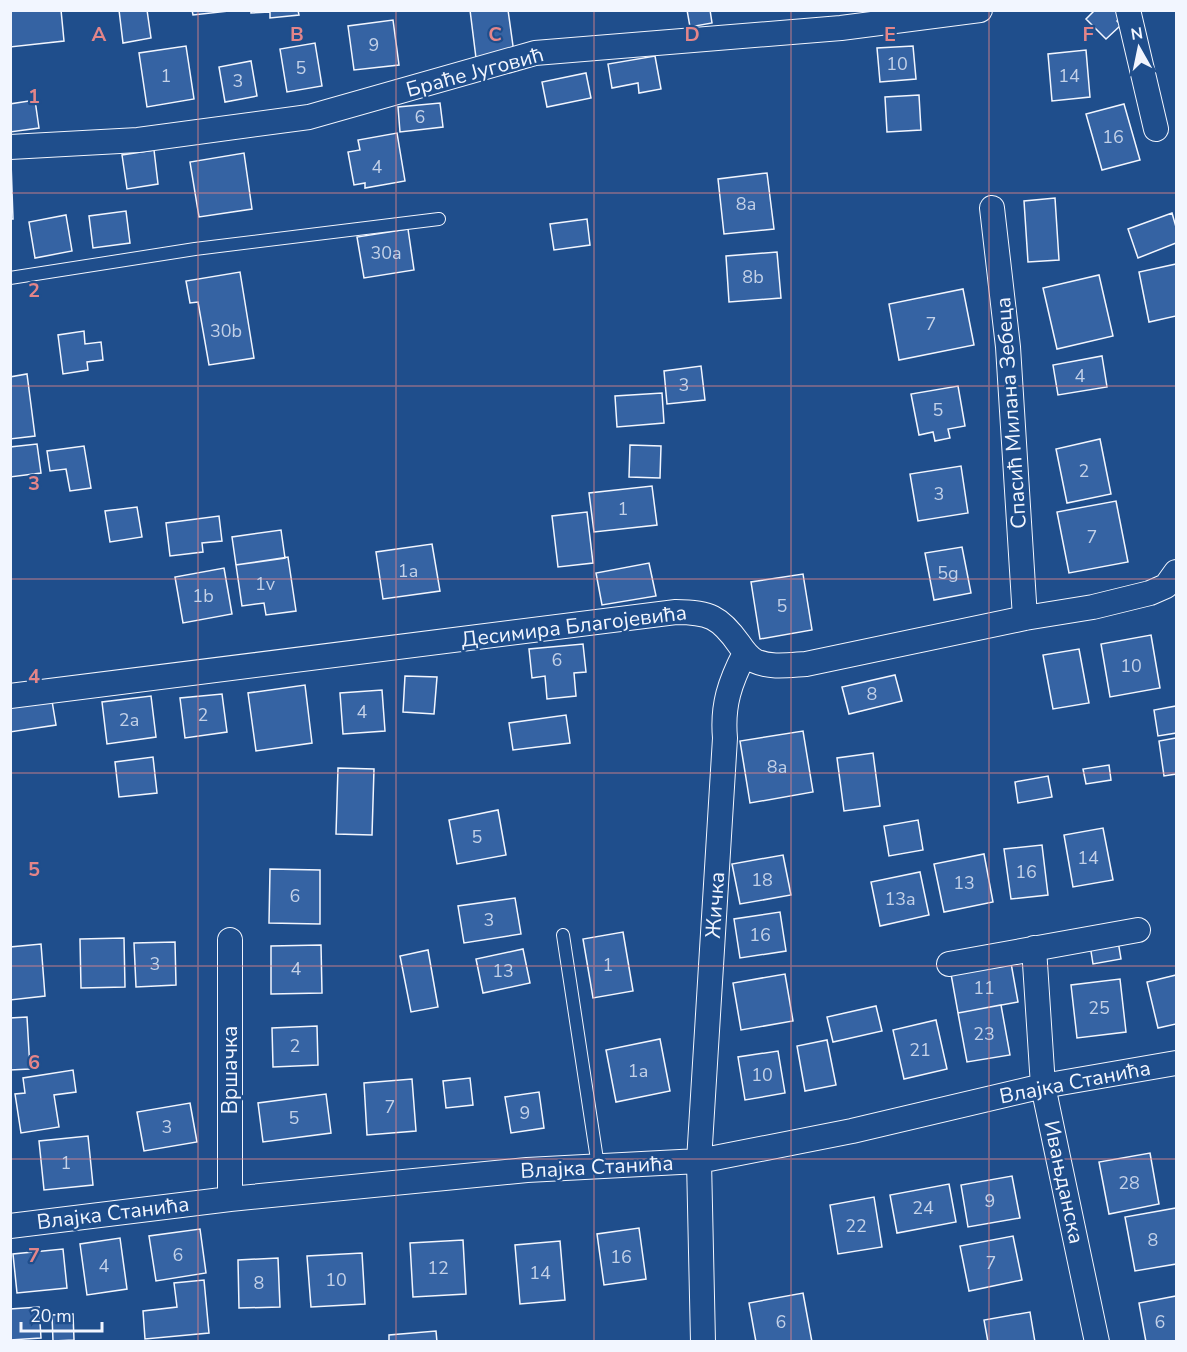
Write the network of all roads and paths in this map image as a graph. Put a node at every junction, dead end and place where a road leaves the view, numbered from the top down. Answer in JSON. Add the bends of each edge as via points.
{"nodes":[{"id":1,"x":980,"y":10,"type":"edge"},
{"id":2,"x":1128,"y":10,"type":"edge"},
{"id":3,"x":1156,"y":129,"type":"dead end"},
{"id":4,"x":10,"y":147,"type":"edge"},
{"id":5,"x":992,"y":208,"type":"dead end"},
{"id":6,"x":439,"y":219,"type":"dead end"},
{"id":7,"x":10,"y":278,"type":"edge"},
{"id":8,"x":1176,"y":572,"type":"edge"},
{"id":9,"x":1025,"y":618,"type":"junction"},
{"id":10,"x":745,"y":653,"type":"junction"},
{"id":11,"x":10,"y":696,"type":"edge"},
{"id":12,"x":1138,"y":930,"type":"dead end"},
{"id":13,"x":562,"y":936,"type":"dead end"},
{"id":14,"x":230,"y":940,"type":"dead end"},
{"id":15,"x":1034,"y":948,"type":"junction"},
{"id":16,"x":948,"y":964,"type":"dead end"},
{"id":17,"x":1176,"y":1063,"type":"edge"},
{"id":18,"x":1043,"y":1086,"type":"junction"},
{"id":19,"x":699,"y":1161,"type":"junction"},
{"id":20,"x":598,"y":1166,"type":"junction"},
{"id":21,"x":230,"y":1199,"type":"junction"},
{"id":22,"x":10,"y":1226,"type":"edge"},
{"id":23,"x":703,"y":1341,"type":"edge"},
{"id":24,"x":1097,"y":1341,"type":"edge"}],
"edges":[{"from":1,"to":4,"type":"street","name":"Браће Југовић","via":[[841,28],[536,53],[309,117],[138,140]]},
{"from":2,"to":3,"type":"street"},
{"from":5,"to":9,"type":"street","name":"Спасић Милана Зебеца","via":[[1008,346]]},
{"from":6,"to":7,"type":"lane","via":[[195,249]]},
{"from":8,"to":9,"type":"street","via":[[1166,586],[1150,593]]},
{"from":9,"to":10,"type":"street","via":[[806,664],[771,665],[753,660]]},
{"from":10,"to":11,"type":"street","name":"Десимира Благојевића","via":[[727,626],[714,617],[676,612]]},
{"from":10,"to":19,"type":"street","name":"Жичка","via":[[733,675],[724,706]]},
{"from":12,"to":15,"type":"street"},
{"from":13,"to":20,"type":"lane"},
{"from":14,"to":21,"type":"street","name":"Вршачка"},
{"from":15,"to":16,"type":"street"},
{"from":15,"to":18,"type":"street","name":"Ивањданска"},
{"from":17,"to":18,"type":"street","name":"Влајка Станића"},
{"from":18,"to":19,"type":"street","name":"Влајка Станића","via":[[852,1131]]},
{"from":18,"to":24,"type":"street","name":"Ивањданска"},
{"from":19,"to":20,"type":"street","name":"Влајка Станића"},
{"from":19,"to":23,"type":"street","name":"Жичка"},
{"from":20,"to":21,"type":"street","name":"Влајка Станића"},
{"from":21,"to":22,"type":"street","name":"Влајка Станића"}]}
